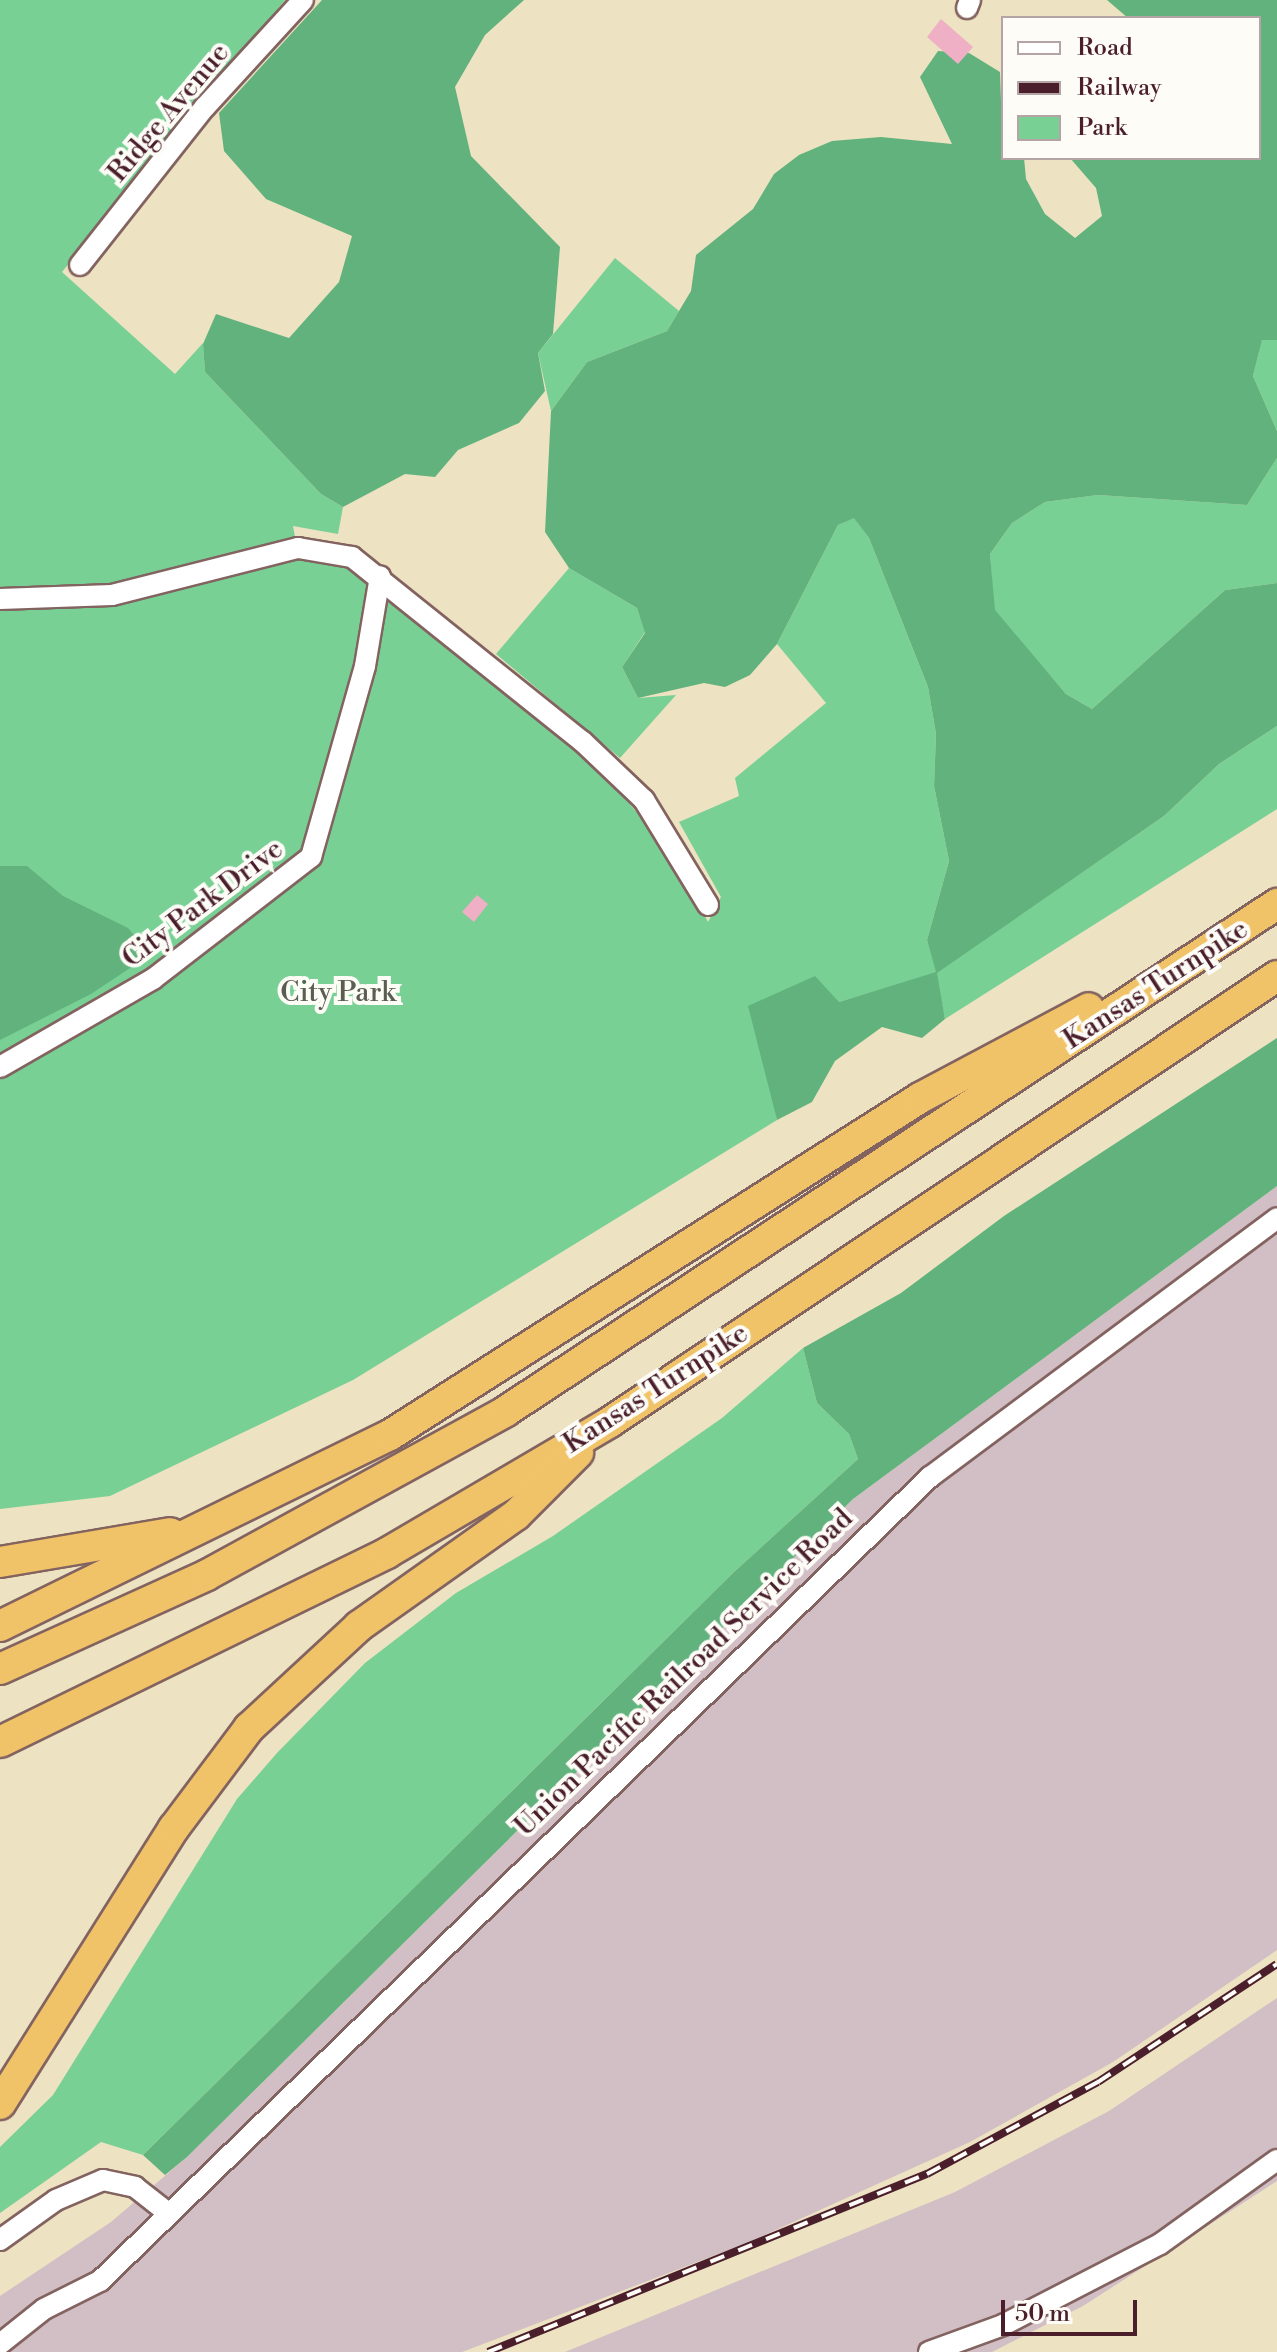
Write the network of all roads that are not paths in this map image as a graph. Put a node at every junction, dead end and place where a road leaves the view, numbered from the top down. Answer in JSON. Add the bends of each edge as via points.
{"nodes":[{"id":1,"x":303,"y":0,"type":"edge"},
{"id":2,"x":80,"y":265,"type":"dead end"},
{"id":3,"x":380,"y":576,"type":"junction"},
{"id":4,"x":0,"y":599,"type":"edge"},
{"id":5,"x":708,"y":905,"type":"dead end"},
{"id":6,"x":1270,"y":909,"type":"edge"},
{"id":7,"x":1277,"y":976,"type":"edge"},
{"id":8,"x":0,"y":1067,"type":"edge"},
{"id":9,"x":1277,"y":1218,"type":"edge"},
{"id":10,"x":610,"y":1422,"type":"junction"},
{"id":11,"x":220,"y":1523,"type":"junction"},
{"id":12,"x":0,"y":1562,"type":"edge"},
{"id":13,"x":0,"y":1626,"type":"edge"},
{"id":14,"x":0,"y":1669,"type":"edge"},
{"id":15,"x":0,"y":1742,"type":"edge"},
{"id":16,"x":0,"y":2104,"type":"edge"},
{"id":17,"x":1277,"y":2160,"type":"edge"},
{"id":18,"x":168,"y":2213,"type":"junction"},
{"id":19,"x":0,"y":2240,"type":"edge"},
{"id":20,"x":0,"y":2344,"type":"edge"},
{"id":21,"x":929,"y":2352,"type":"edge"}],
"edges":[{"from":1,"to":2,"type":"street","name":"Ridge Avenue","via":[[205,107]]},
{"from":3,"to":4,"type":"street","via":[[328,549],[298,548],[112,595]]},
{"from":3,"to":5,"type":"street","via":[[644,800]]},
{"from":3,"to":8,"type":"street","name":"City Park Drive","via":[[366,662],[311,857],[153,979]]},
{"from":6,"to":11,"type":"highway","via":[[920,1098],[390,1435]]},
{"from":6,"to":14,"type":"highway","name":"Kansas Turnpike","via":[[506,1411],[207,1575]]},
{"from":7,"to":10,"type":"highway","name":"Kansas Turnpike"},
{"from":9,"to":18,"type":"street","name":"Union Pacific Railroad Service Road","via":[[930,1477]]},
{"from":10,"to":15,"type":"highway","name":"Kansas Turnpike","via":[[387,1553]]},
{"from":10,"to":16,"type":"highway","via":[[516,1515],[359,1626],[249,1728],[174,1828]]},
{"from":11,"to":12,"type":"highway"},
{"from":11,"to":13,"type":"highway"},
{"from":17,"to":21,"type":"street","via":[[1160,2244],[1003,2325]]},
{"from":18,"to":19,"type":"street","via":[[135,2187],[103,2180],[56,2200]]},
{"from":18,"to":20,"type":"street","name":"Union Pacific Railroad Service Road","via":[[100,2281],[44,2309]]}]}
